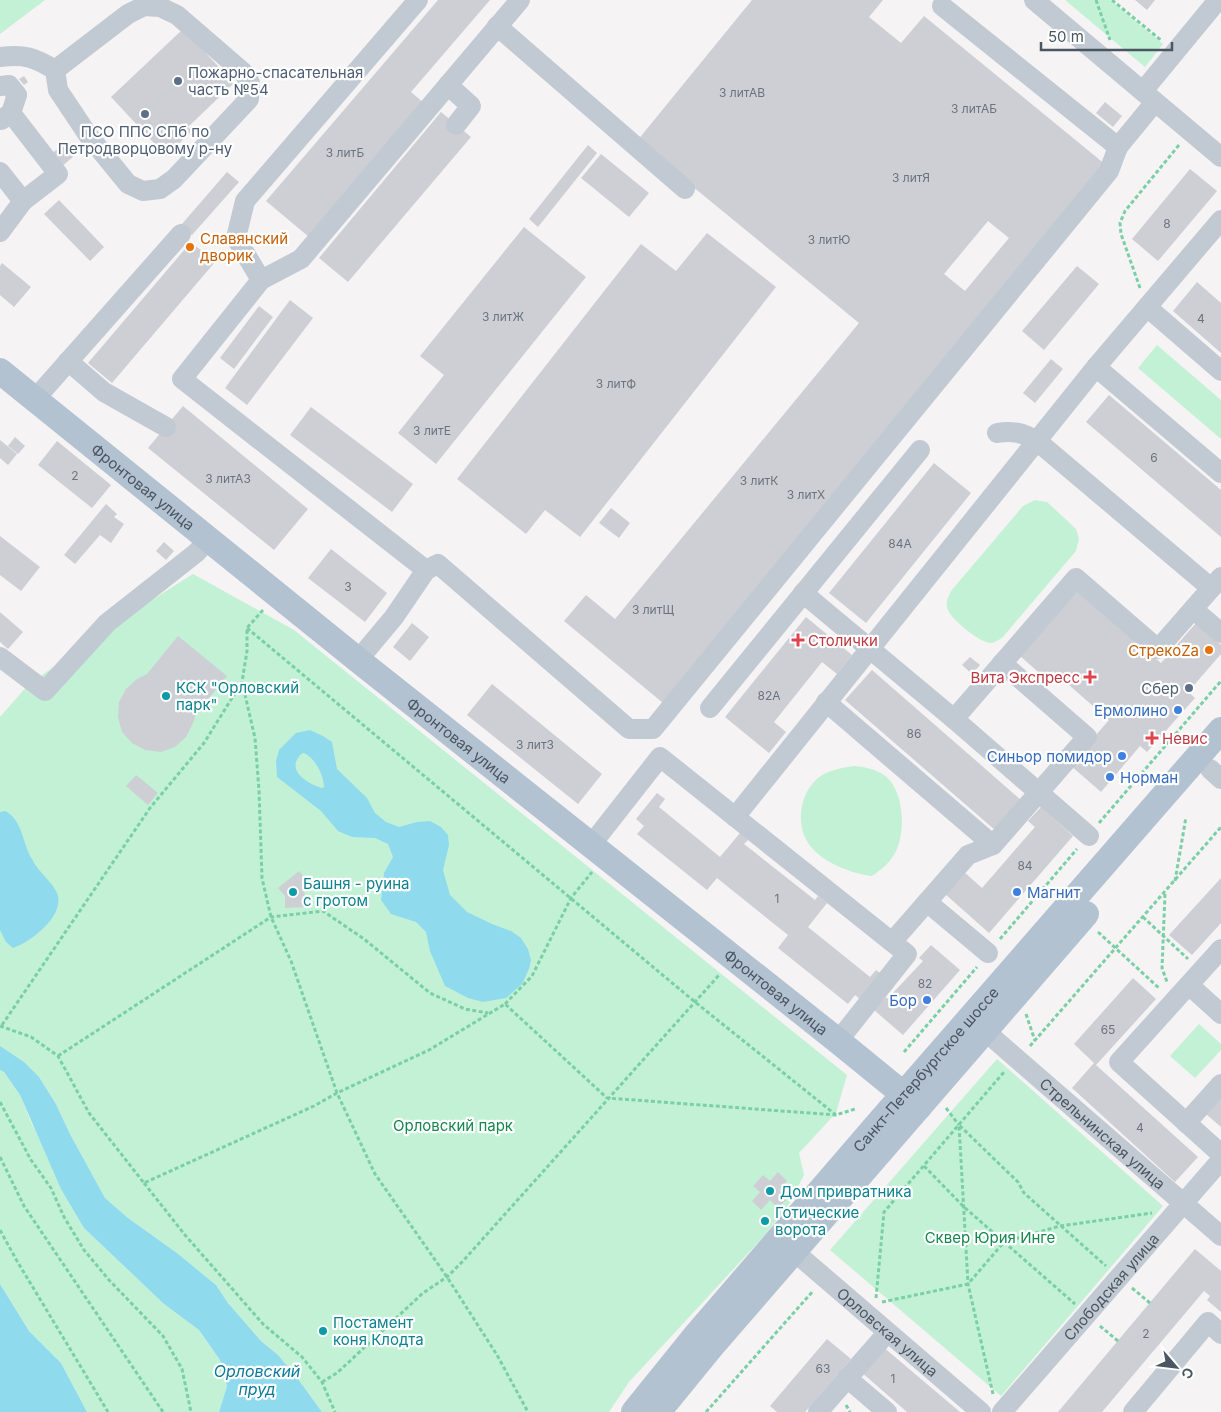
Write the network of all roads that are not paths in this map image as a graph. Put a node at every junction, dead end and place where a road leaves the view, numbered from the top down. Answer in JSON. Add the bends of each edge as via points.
{"nodes":[{"id":1,"x":418,"y":0,"type":"edge"},
{"id":2,"x":520,"y":0,"type":"edge"},
{"id":3,"x":1034,"y":0,"type":"edge"},
{"id":4,"x":1218,"y":0,"type":"edge"},
{"id":5,"x":942,"y":6,"type":"dead end"},
{"id":6,"x":497,"y":26,"type":"junction"},
{"id":7,"x":0,"y":57,"type":"edge"},
{"id":8,"x":54,"y":70,"type":"junction"},
{"id":9,"x":448,"y":85,"type":"junction"},
{"id":10,"x":0,"y":86,"type":"edge"},
{"id":11,"x":1149,"y":97,"type":"junction"},
{"id":12,"x":5,"y":117,"type":"edge"},
{"id":13,"x":456,"y":124,"type":"dead end"},
{"id":14,"x":1118,"y":147,"type":"junction"},
{"id":15,"x":1221,"y":157,"type":"edge"},
{"id":16,"x":0,"y":172,"type":"edge"},
{"id":17,"x":685,"y":189,"type":"dead end"},
{"id":18,"x":23,"y":201,"type":"junction"},
{"id":19,"x":1221,"y":220,"type":"edge"},
{"id":20,"x":0,"y":232,"type":"edge"},
{"id":21,"x":180,"y":234,"type":"dead end"},
{"id":22,"x":261,"y":280,"type":"junction"},
{"id":23,"x":1147,"y":307,"type":"junction"},
{"id":24,"x":68,"y":361,"type":"junction"},
{"id":25,"x":1096,"y":367,"type":"junction"},
{"id":26,"x":0,"y":371,"type":"edge"},
{"id":27,"x":1221,"y":371,"type":"edge"},
{"id":28,"x":35,"y":399,"type":"junction"},
{"id":29,"x":166,"y":427,"type":"dead end"},
{"id":30,"x":997,"y":433,"type":"dead end"},
{"id":31,"x":1037,"y":441,"type":"junction"},
{"id":32,"x":920,"y":450,"type":"dead end"},
{"id":33,"x":1221,"y":473,"type":"edge"},
{"id":34,"x":209,"y":539,"type":"junction"},
{"id":35,"x":426,"y":570,"type":"junction"},
{"id":36,"x":1216,"y":582,"type":"edge"},
{"id":37,"x":803,"y":593,"type":"junction"},
{"id":38,"x":1193,"y":609,"type":"junction"},
{"id":39,"x":1221,"y":633,"type":"edge"},
{"id":40,"x":870,"y":648,"type":"junction"},
{"id":41,"x":0,"y":657,"type":"edge"},
{"id":42,"x":358,"y":660,"type":"junction"},
{"id":43,"x":1002,"y":663,"type":"junction"},
{"id":44,"x":826,"y":702,"type":"junction"},
{"id":45,"x":710,"y":708,"type":"dead end"},
{"id":46,"x":954,"y":719,"type":"junction"},
{"id":47,"x":1221,"y":730,"type":"edge"},
{"id":48,"x":1217,"y":768,"type":"edge"},
{"id":49,"x":1039,"y":793,"type":"junction"},
{"id":50,"x":735,"y":817,"type":"junction"},
{"id":51,"x":1088,"y":836,"type":"road end"},
{"id":52,"x":993,"y":845,"type":"junction"},
{"id":53,"x":598,"y":851,"type":"junction"},
{"id":54,"x":927,"y":902,"type":"junction"},
{"id":55,"x":892,"y":942,"type":"junction"},
{"id":56,"x":1221,"y":949,"type":"edge"},
{"id":57,"x":988,"y":953,"type":"road end"},
{"id":58,"x":1195,"y":978,"type":"junction"},
{"id":59,"x":1221,"y":1014,"type":"edge"},
{"id":60,"x":985,"y":1031,"type":"junction"},
{"id":61,"x":838,"y":1041,"type":"junction"},
{"id":62,"x":1221,"y":1084,"type":"edge"},
{"id":63,"x":922,"y":1102,"type":"junction"},
{"id":64,"x":1186,"y":1123,"type":"junction"},
{"id":65,"x":1221,"y":1154,"type":"edge"},
{"id":66,"x":1221,"y":1160,"type":"edge"},
{"id":67,"x":1184,"y":1204,"type":"junction"},
{"id":68,"x":1221,"y":1236,"type":"edge"},
{"id":69,"x":787,"y":1246,"type":"junction"},
{"id":70,"x":887,"y":1333,"type":"junction"},
{"id":71,"x":1221,"y":1334,"type":"edge"},
{"id":72,"x":847,"y":1378,"type":"junction"},
{"id":73,"x":653,"y":1408,"type":"edge"},
{"id":74,"x":992,"y":1409,"type":"edge"},
{"id":75,"x":818,"y":1412,"type":"edge"},
{"id":76,"x":887,"y":1412,"type":"edge"},
{"id":77,"x":1133,"y":1412,"type":"edge"}],
"edges":[{"from":1,"to":22,"type":"street","via":[[245,201],[236,238]]},
{"from":2,"to":6,"type":"street"},
{"from":3,"to":11,"type":"street"},
{"from":4,"to":11,"type":"street","via":[[1176,52]]},
{"from":5,"to":14,"type":"street"},
{"from":6,"to":9,"type":"street"},
{"from":6,"to":17,"type":"street"},
{"from":7,"to":8,"type":"street","via":[[36,58]]},
{"from":8,"to":8,"type":"street","via":[[58,90],[88,135],[128,184],[143,191],[160,189],[174,179],[249,99],[250,83],[243,72],[177,15],[160,6],[144,6],[128,14]]},
{"from":9,"to":13,"type":"street","via":[[471,106]]},
{"from":9,"to":22,"type":"street","via":[[301,259]]},
{"from":10,"to":12,"type":"street","via":[[9,85],[17,95]]},
{"from":11,"to":14,"type":"street"},
{"from":11,"to":15,"type":"street"},
{"from":12,"to":18,"type":"street","via":[[58,174]]},
{"from":14,"to":35,"type":"street","via":[[1109,171],[653,729],[629,729],[438,564]]},
{"from":16,"to":18,"type":"street"},
{"from":18,"to":20,"type":"street"},
{"from":19,"to":23,"type":"street"},
{"from":21,"to":24,"type":"street"},
{"from":22,"to":35,"type":"street","via":[[182,378]]},
{"from":23,"to":25,"type":"street"},
{"from":23,"to":27,"type":"street"},
{"from":24,"to":28,"type":"street"},
{"from":24,"to":29,"type":"street","via":[[104,392]]},
{"from":25,"to":31,"type":"street"},
{"from":25,"to":33,"type":"street"},
{"from":26,"to":28,"type":"main road","name":"Фронтовая улица"},
{"from":28,"to":34,"type":"main road","name":"Фронтовая улица"},
{"from":30,"to":31,"type":"street","via":[[1024,434]]},
{"from":31,"to":36,"type":"street"},
{"from":31,"to":40,"type":"street"},
{"from":32,"to":37,"type":"street"},
{"from":34,"to":41,"type":"street","via":[[200,550],[107,623],[44,691]]},
{"from":34,"to":42,"type":"main road","name":"Фронтовая улица"},
{"from":35,"to":42,"type":"street","via":[[394,617]]},
{"from":36,"to":38,"type":"street"},
{"from":37,"to":40,"type":"street"},
{"from":37,"to":45,"type":"street"},
{"from":38,"to":39,"type":"street"},
{"from":38,"to":43,"type":"street","via":[[1158,649],[1076,578]]},
{"from":40,"to":44,"type":"street"},
{"from":40,"to":46,"type":"street"},
{"from":42,"to":53,"type":"main road","name":"Фронтовая улица"},
{"from":43,"to":46,"type":"street"},
{"from":43,"to":49,"type":"street","via":[[1087,737]]},
{"from":44,"to":50,"type":"street"},
{"from":44,"to":52,"type":"street"},
{"from":46,"to":49,"type":"street"},
{"from":47,"to":63,"type":"main road","name":"Санкт-Петербургское шоссе"},
{"from":48,"to":60,"type":"main road","name":"Санкт-Петербургское шоссе"},
{"from":49,"to":51,"type":"street"},
{"from":49,"to":52,"type":"street"},
{"from":50,"to":53,"type":"street","via":[[660,757]]},
{"from":50,"to":55,"type":"street"},
{"from":52,"to":54,"type":"street","via":[[968,855]]},
{"from":53,"to":61,"type":"main road","name":"Фронтовая улица"},
{"from":54,"to":55,"type":"street"},
{"from":54,"to":57,"type":"street"},
{"from":55,"to":61,"type":"street","via":[[907,954]]},
{"from":56,"to":58,"type":"street"},
{"from":58,"to":59,"type":"street"},
{"from":58,"to":64,"type":"street","via":[[1119,1062]]},
{"from":60,"to":63,"type":"main road","name":"Санкт-Петербургское шоссе"},
{"from":60,"to":67,"type":"street","name":"Стрельнинская улица"},
{"from":61,"to":63,"type":"main road","name":"Фронтовая улица"},
{"from":62,"to":64,"type":"street"},
{"from":63,"to":69,"type":"main road","name":"Санкт-Петербургское шоссе"},
{"from":64,"to":65,"type":"street"},
{"from":66,"to":67,"type":"street","name":"Слободская улица"},
{"from":67,"to":68,"type":"street","name":"Стрельнинская улица"},
{"from":67,"to":74,"type":"street","name":"Слободская улица"},
{"from":69,"to":70,"type":"street","name":"Орловская улица"},
{"from":69,"to":73,"type":"main road","name":"Санкт-Петербургское шоссе","via":[[711,1347]]},
{"from":70,"to":72,"type":"street"},
{"from":70,"to":74,"type":"street","name":"Орловская улица"},
{"from":71,"to":77,"type":"street","via":[[1208,1322]]},
{"from":72,"to":75,"type":"street"},
{"from":72,"to":76,"type":"street"}]}
